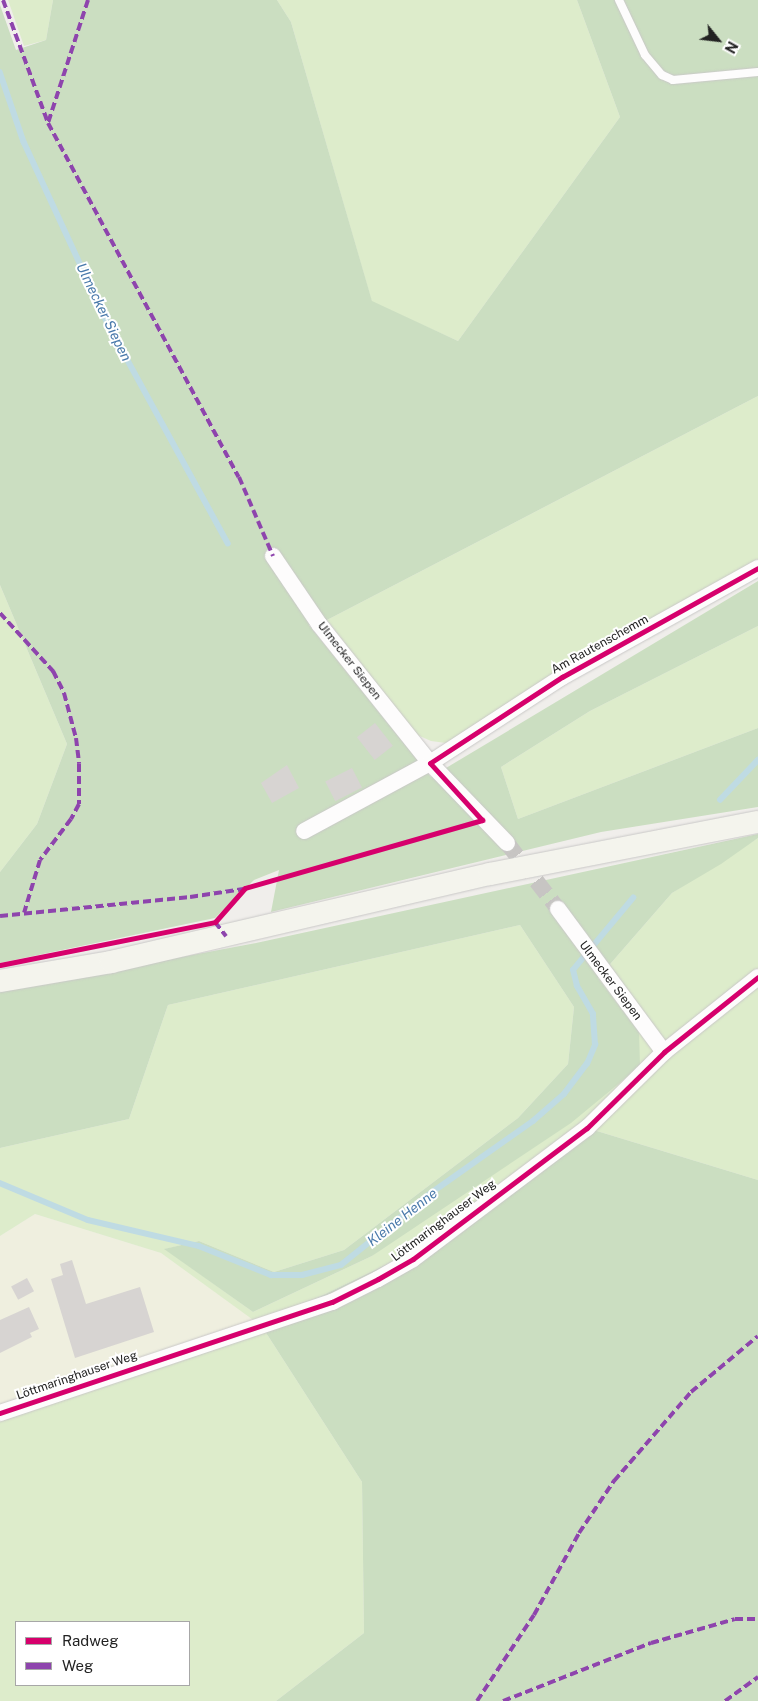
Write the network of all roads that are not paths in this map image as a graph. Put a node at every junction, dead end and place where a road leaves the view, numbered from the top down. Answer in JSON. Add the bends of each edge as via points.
{"nodes":[{"id":1,"x":619,"y":0,"type":"edge"},
{"id":2,"x":758,"y":72,"type":"edge"},
{"id":3,"x":274,"y":556,"type":"dead end"},
{"id":4,"x":758,"y":568,"type":"edge"},
{"id":5,"x":430,"y":763,"type":"junction"},
{"id":6,"x":758,"y":822,"type":"edge"},
{"id":7,"x":304,"y":831,"type":"dead end"},
{"id":8,"x":507,"y":843,"type":"tunnel mouth"},
{"id":9,"x":558,"y":908,"type":"tunnel mouth"},
{"id":10,"x":758,"y":976,"type":"edge"},
{"id":11,"x":0,"y":981,"type":"edge"},
{"id":12,"x":664,"y":1052,"type":"junction"},
{"id":13,"x":0,"y":1413,"type":"edge"}],
"edges":[{"from":1,"to":2,"type":"lane","via":[[646,55],[662,75],[673,80]]},
{"from":3,"to":5,"type":"street","name":"Ulmecker Siepen","via":[[319,624]]},
{"from":4,"to":5,"type":"street","name":"Am Rautenschemm","via":[[562,677]]},
{"from":5,"to":7,"type":"street"},
{"from":5,"to":8,"type":"street","name":"Ulmecker Siepen"},
{"from":6,"to":11,"type":"main road","via":[[490,874],[111,962]]},
{"from":9,"to":12,"type":"street","name":"Ulmecker Siepen"},
{"from":10,"to":12,"type":"street","name":"Löttmaringhauser Weg"},
{"from":12,"to":13,"type":"street","name":"Löttmaringhauser Weg","via":[[587,1128],[413,1259],[378,1280],[332,1302]]}]}
